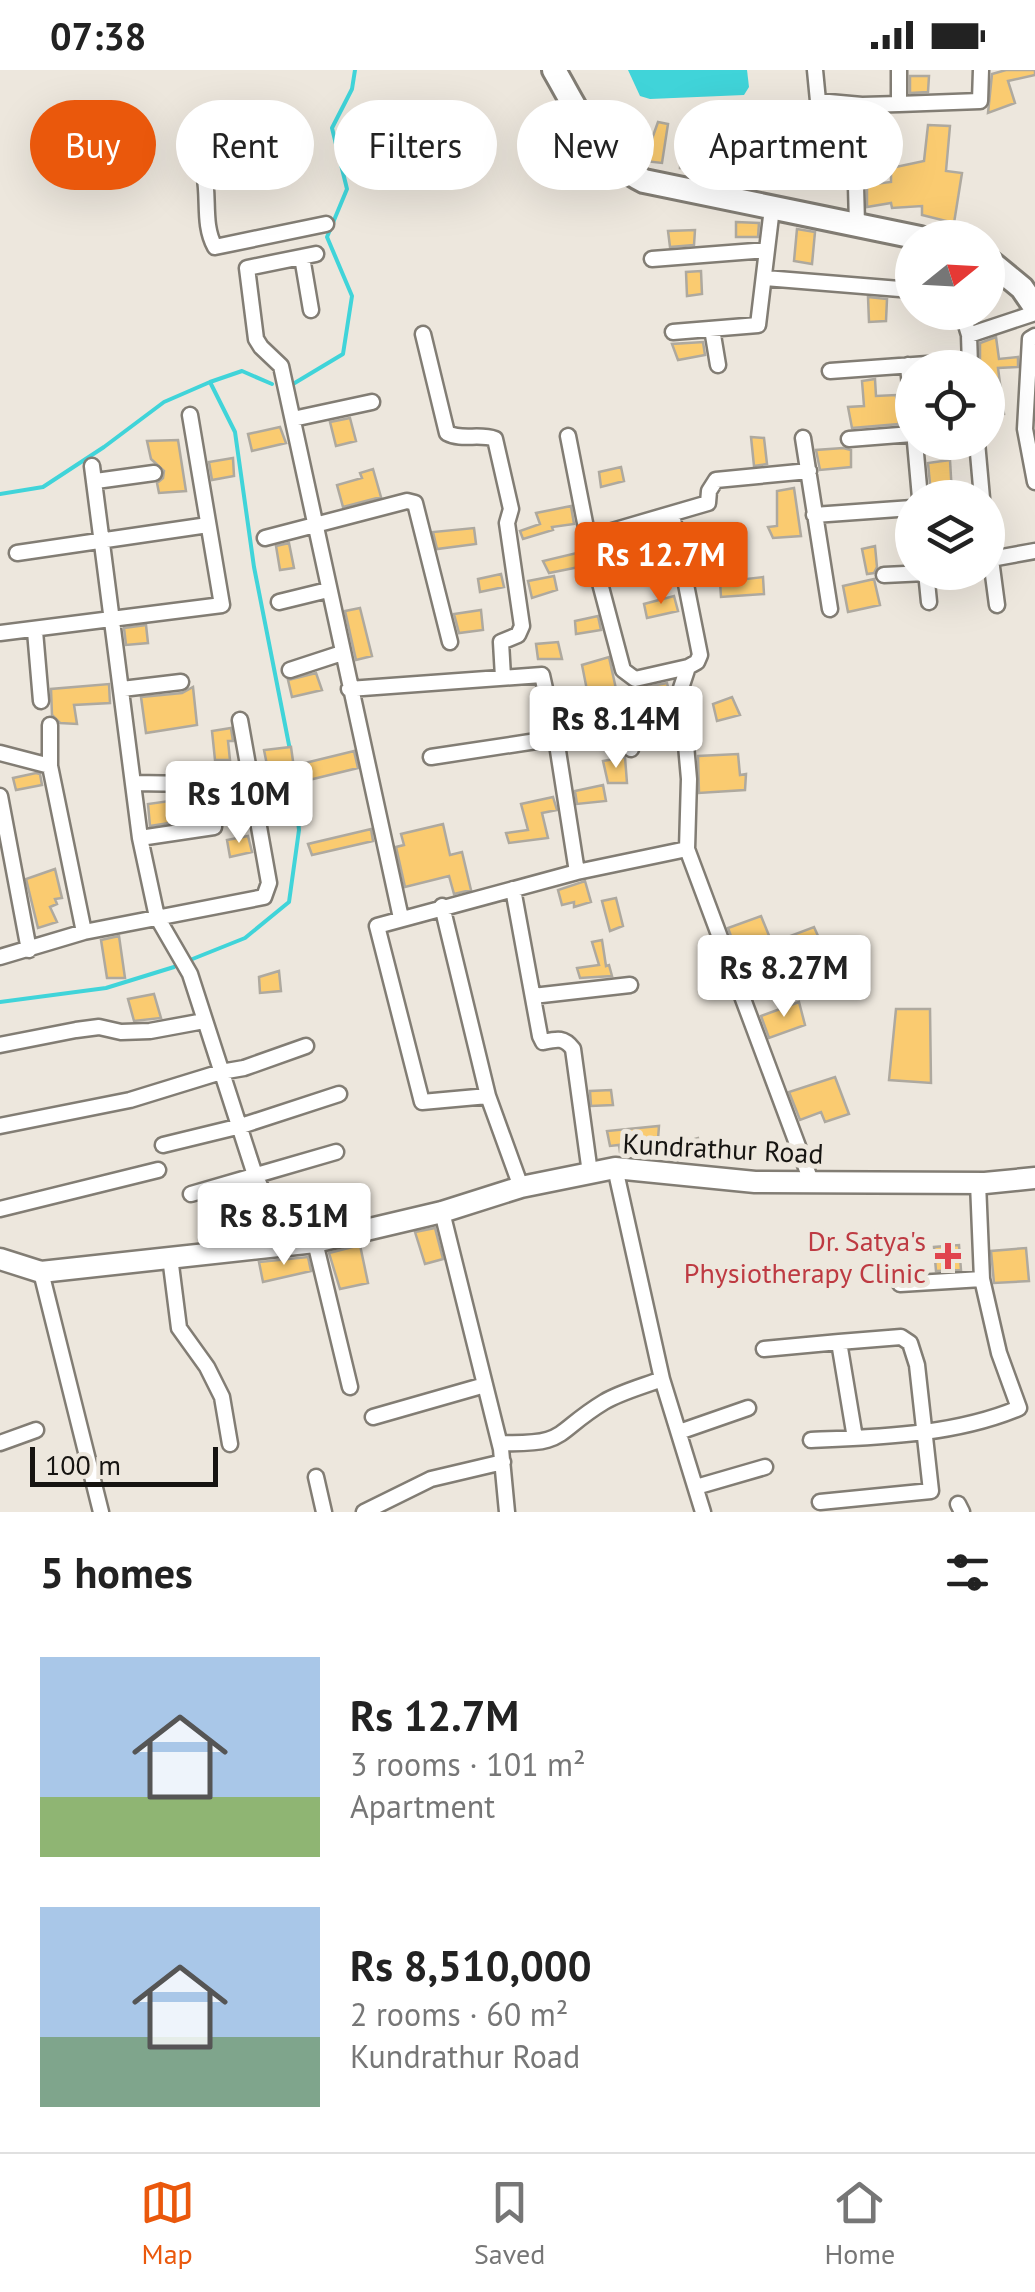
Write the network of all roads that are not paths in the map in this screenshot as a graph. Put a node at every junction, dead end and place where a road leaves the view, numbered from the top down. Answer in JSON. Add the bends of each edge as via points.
{"nodes":[{"id":1,"x":554,"y":70,"type":"edge"},
{"id":2,"x":815,"y":70,"type":"edge"},
{"id":3,"x":900,"y":70,"type":"edge"},
{"id":4,"x":982,"y":70,"type":"edge"},
{"id":5,"x":818,"y":100,"type":"edge"},
{"id":6,"x":899,"y":100,"type":"edge"},
{"id":7,"x":903,"y":104,"type":"edge"},
{"id":8,"x":206,"y":190,"type":"edge"},
{"id":9,"x":856,"y":190,"type":"edge"},
{"id":10,"x":772,"y":208,"type":"junction"},
{"id":11,"x":326,"y":224,"type":"dead end"},
{"id":12,"x":857,"y":225,"type":"junction"},
{"id":13,"x":895,"y":233,"type":"edge"},
{"id":14,"x":244,"y":241,"type":"junction"},
{"id":15,"x":766,"y":250,"type":"junction"},
{"id":16,"x":652,"y":259,"type":"dead end"},
{"id":17,"x":248,"y":268,"type":"junction"},
{"id":18,"x":1005,"y":274,"type":"edge"},
{"id":19,"x":764,"y":278,"type":"junction"},
{"id":20,"x":895,"y":289,"type":"edge"},
{"id":21,"x":311,"y":310,"type":"dead end"},
{"id":22,"x":1035,"y":310,"type":"edge"},
{"id":23,"x":712,"y":329,"type":"junction"},
{"id":24,"x":968,"y":330,"type":"edge"},
{"id":25,"x":673,"y":332,"type":"dead end"},
{"id":26,"x":423,"y":334,"type":"dead end"},
{"id":27,"x":970,"y":335,"type":"junction"},
{"id":28,"x":1035,"y":336,"type":"edge"},
{"id":29,"x":970,"y":350,"type":"edge"},
{"id":30,"x":718,"y":365,"type":"dead end"},
{"id":31,"x":895,"y":366,"type":"edge"},
{"id":32,"x":830,"y":371,"type":"dead end"},
{"id":33,"x":372,"y":402,"type":"dead end"},
{"id":34,"x":190,"y":416,"type":"dead end"},
{"id":35,"x":294,"y":420,"type":"junction"},
{"id":36,"x":895,"y":435,"type":"edge"},
{"id":37,"x":568,"y":436,"type":"dead end"},
{"id":38,"x":803,"y":438,"type":"dead end"},
{"id":39,"x":849,"y":439,"type":"dead end"},
{"id":40,"x":809,"y":471,"type":"junction"},
{"id":41,"x":154,"y":472,"type":"dead end"},
{"id":42,"x":1035,"y":482,"type":"edge"},
{"id":43,"x":895,"y":509,"type":"edge"},
{"id":44,"x":672,"y":514,"type":"junction"},
{"id":45,"x":814,"y":515,"type":"junction"},
{"id":46,"x":208,"y":526,"type":"junction"},
{"id":47,"x":315,"y":527,"type":"junction"},
{"id":48,"x":265,"y":538,"type":"dead end"},
{"id":49,"x":588,"y":538,"type":"junction"},
{"id":50,"x":102,"y":542,"type":"junction"},
{"id":51,"x":1035,"y":551,"type":"edge"},
{"id":52,"x":16,"y":552,"type":"dead end"},
{"id":53,"x":1005,"y":557,"type":"edge"},
{"id":54,"x":895,"y":574,"type":"edge"},
{"id":55,"x":884,"y":575,"type":"dead end"},
{"id":56,"x":328,"y":590,"type":"junction"},
{"id":57,"x":928,"y":590,"type":"edge"},
{"id":58,"x":995,"y":590,"type":"edge"},
{"id":59,"x":279,"y":602,"type":"dead end"},
{"id":60,"x":929,"y":602,"type":"dead end"},
{"id":61,"x":997,"y":605,"type":"dead end"},
{"id":62,"x":830,"y":609,"type":"dead end"},
{"id":63,"x":112,"y":621,"type":"junction"},
{"id":64,"x":35,"y":631,"type":"junction"},
{"id":65,"x":0,"y":634,"type":"edge"},
{"id":66,"x":450,"y":642,"type":"dead end"},
{"id":67,"x":342,"y":653,"type":"junction"},
{"id":68,"x":688,"y":667,"type":"junction"},
{"id":69,"x":290,"y":670,"type":"dead end"},
{"id":70,"x":503,"y":677,"type":"junction"},
{"id":71,"x":180,"y":682,"type":"dead end"},
{"id":72,"x":350,"y":689,"type":"junction"},
{"id":73,"x":122,"y":690,"type":"junction"},
{"id":74,"x":41,"y":701,"type":"dead end"},
{"id":75,"x":623,"y":707,"type":"dead end"},
{"id":76,"x":684,"y":715,"type":"junction"},
{"id":77,"x":240,"y":720,"type":"dead end"},
{"id":78,"x":50,"y":725,"type":"dead end"},
{"id":79,"x":626,"y":727,"type":"junction"},
{"id":80,"x":556,"y":738,"type":"junction"},
{"id":81,"x":631,"y":749,"type":"dead end"},
{"id":82,"x":0,"y":753,"type":"edge"},
{"id":83,"x":430,"y":756,"type":"dead end"},
{"id":84,"x":50,"y":766,"type":"junction"},
{"id":85,"x":134,"y":783,"type":"junction"},
{"id":86,"x":252,"y":785,"type":"junction"},
{"id":87,"x":0,"y":796,"type":"edge"},
{"id":88,"x":2,"y":824,"type":"edge"},
{"id":89,"x":214,"y":827,"type":"dead end"},
{"id":90,"x":140,"y":838,"type":"junction"},
{"id":91,"x":687,"y":848,"type":"junction"},
{"id":92,"x":577,"y":872,"type":"junction"},
{"id":93,"x":513,"y":888,"type":"junction"},
{"id":94,"x":442,"y":906,"type":"junction"},
{"id":95,"x":157,"y":917,"type":"junction"},
{"id":96,"x":401,"y":918,"type":"junction"},
{"id":97,"x":84,"y":932,"type":"junction"},
{"id":98,"x":29,"y":950,"type":"junction"},
{"id":99,"x":0,"y":957,"type":"edge"},
{"id":100,"x":630,"y":986,"type":"dead end"},
{"id":101,"x":533,"y":996,"type":"junction"},
{"id":102,"x":204,"y":1021,"type":"junction"},
{"id":103,"x":0,"y":1045,"type":"edge"},
{"id":104,"x":306,"y":1046,"type":"dead end"},
{"id":105,"x":221,"y":1072,"type":"junction"},
{"id":106,"x":339,"y":1094,"type":"dead end"},
{"id":107,"x":488,"y":1096,"type":"junction"},
{"id":108,"x":0,"y":1126,"type":"edge"},
{"id":109,"x":241,"y":1126,"type":"junction"},
{"id":110,"x":163,"y":1145,"type":"dead end"},
{"id":111,"x":336,"y":1152,"type":"dead end"},
{"id":112,"x":615,"y":1168,"type":"junction"},
{"id":113,"x":158,"y":1170,"type":"dead end"},
{"id":114,"x":590,"y":1173,"type":"junction"},
{"id":115,"x":255,"y":1176,"type":"junction"},
{"id":116,"x":1035,"y":1178,"type":"edge"},
{"id":117,"x":811,"y":1180,"type":"junction"},
{"id":118,"x":978,"y":1183,"type":"junction"},
{"id":119,"x":521,"y":1187,"type":"junction"},
{"id":120,"x":190,"y":1194,"type":"dead end"},
{"id":121,"x":0,"y":1209,"type":"edge"},
{"id":122,"x":442,"y":1212,"type":"junction"},
{"id":123,"x":315,"y":1242,"type":"junction"},
{"id":124,"x":287,"y":1244,"type":"junction"},
{"id":125,"x":170,"y":1257,"type":"junction"},
{"id":126,"x":0,"y":1260,"type":"edge"},
{"id":127,"x":41,"y":1272,"type":"junction"},
{"id":128,"x":982,"y":1279,"type":"junction"},
{"id":129,"x":900,"y":1284,"type":"dead end"},
{"id":130,"x":839,"y":1342,"type":"junction"},
{"id":131,"x":764,"y":1349,"type":"dead end"},
{"id":132,"x":662,"y":1379,"type":"junction"},
{"id":133,"x":485,"y":1385,"type":"junction"},
{"id":134,"x":350,"y":1387,"type":"dead end"},
{"id":135,"x":748,"y":1408,"type":"dead end"},
{"id":136,"x":373,"y":1417,"type":"dead end"},
{"id":137,"x":36,"y":1430,"type":"dead end"},
{"id":138,"x":924,"y":1431,"type":"junction"},
{"id":139,"x":678,"y":1432,"type":"junction"},
{"id":140,"x":855,"y":1438,"type":"junction"},
{"id":141,"x":811,"y":1440,"type":"dead end"},
{"id":142,"x":0,"y":1443,"type":"edge"},
{"id":143,"x":230,"y":1444,"type":"dead end"},
{"id":144,"x":501,"y":1451,"type":"junction"},
{"id":145,"x":765,"y":1467,"type":"dead end"},
{"id":146,"x":316,"y":1477,"type":"dead end"},
{"id":147,"x":696,"y":1487,"type":"junction"},
{"id":148,"x":820,"y":1502,"type":"dead end"},
{"id":149,"x":101,"y":1512,"type":"edge"},
{"id":150,"x":324,"y":1512,"type":"edge"},
{"id":151,"x":364,"y":1512,"type":"edge"},
{"id":152,"x":507,"y":1512,"type":"edge"},
{"id":153,"x":704,"y":1512,"type":"edge"}],
"edges":[{"from":1,"to":10,"type":"main road","via":[[597,143],[626,172]]},
{"from":2,"to":5,"type":"street"},
{"from":3,"to":6,"type":"street"},
{"from":4,"to":7,"type":"street","via":[[980,102]]},
{"from":8,"to":14,"type":"street","via":[[214,246]]},
{"from":9,"to":12,"type":"street"},
{"from":10,"to":12,"type":"main road"},
{"from":10,"to":15,"type":"street"},
{"from":11,"to":14,"type":"street"},
{"from":12,"to":13,"type":"main road"},
{"from":14,"to":17,"type":"street"},
{"from":15,"to":16,"type":"street"},
{"from":15,"to":19,"type":"street"},
{"from":17,"to":21,"type":"street","via":[[309,255]]},
{"from":17,"to":35,"type":"street","via":[[256,338],[281,366]]},
{"from":18,"to":22,"type":"main road"},
{"from":19,"to":20,"type":"street"},
{"from":19,"to":23,"type":"street","via":[[758,325]]},
{"from":22,"to":27,"type":"street"},
{"from":23,"to":25,"type":"street"},
{"from":23,"to":30,"type":"street"},
{"from":24,"to":27,"type":"street"},
{"from":26,"to":70,"type":"street","via":[[447,432],[495,439],[522,626],[501,642]]},
{"from":27,"to":29,"type":"street"},
{"from":28,"to":42,"type":"street","via":[[1025,428]]},
{"from":31,"to":32,"type":"street"},
{"from":33,"to":35,"type":"street"},
{"from":34,"to":46,"type":"street"},
{"from":35,"to":47,"type":"street"},
{"from":36,"to":39,"type":"street"},
{"from":37,"to":49,"type":"street"},
{"from":38,"to":40,"type":"street"},
{"from":40,"to":44,"type":"street","via":[[716,480],[708,503]]},
{"from":40,"to":45,"type":"street"},
{"from":41,"to":50,"type":"street","via":[[94,474]]},
{"from":43,"to":45,"type":"street"},
{"from":44,"to":49,"type":"street"},
{"from":44,"to":68,"type":"street","via":[[700,647],[698,662]]},
{"from":45,"to":62,"type":"street"},
{"from":46,"to":50,"type":"street"},
{"from":46,"to":63,"type":"street","via":[[222,606]]},
{"from":47,"to":48,"type":"street"},
{"from":47,"to":56,"type":"street"},
{"from":47,"to":66,"type":"street","via":[[415,504]]},
{"from":49,"to":68,"type":"street","via":[[622,670],[635,679]]},
{"from":50,"to":52,"type":"street"},
{"from":50,"to":63,"type":"street"},
{"from":51,"to":53,"type":"street"},
{"from":54,"to":55,"type":"street"},
{"from":56,"to":59,"type":"street"},
{"from":56,"to":67,"type":"street"},
{"from":57,"to":60,"type":"street"},
{"from":58,"to":61,"type":"street"},
{"from":63,"to":64,"type":"street"},
{"from":63,"to":73,"type":"street"},
{"from":64,"to":65,"type":"street"},
{"from":64,"to":74,"type":"street"},
{"from":67,"to":69,"type":"street"},
{"from":67,"to":72,"type":"street"},
{"from":68,"to":76,"type":"street","via":[[681,688]]},
{"from":70,"to":72,"type":"street"},
{"from":70,"to":80,"type":"street","via":[[542,674]]},
{"from":71,"to":73,"type":"street"},
{"from":72,"to":96,"type":"street"},
{"from":73,"to":85,"type":"street"},
{"from":75,"to":79,"type":"street"},
{"from":76,"to":79,"type":"street"},
{"from":76,"to":91,"type":"street"},
{"from":77,"to":86,"type":"street"},
{"from":78,"to":84,"type":"street"},
{"from":79,"to":81,"type":"street"},
{"from":80,"to":83,"type":"street"},
{"from":80,"to":92,"type":"street"},
{"from":82,"to":84,"type":"street"},
{"from":84,"to":97,"type":"street"},
{"from":85,"to":86,"type":"street"},
{"from":85,"to":90,"type":"street"},
{"from":86,"to":95,"type":"street","via":[[269,891],[257,899]]},
{"from":87,"to":88,"type":"street"},
{"from":88,"to":98,"type":"street"},
{"from":89,"to":90,"type":"street"},
{"from":90,"to":95,"type":"street"},
{"from":91,"to":92,"type":"street"},
{"from":91,"to":117,"type":"street"},
{"from":92,"to":93,"type":"street"},
{"from":93,"to":94,"type":"street"},
{"from":93,"to":101,"type":"street"},
{"from":94,"to":96,"type":"street"},
{"from":94,"to":107,"type":"street"},
{"from":95,"to":97,"type":"street"},
{"from":95,"to":102,"type":"street","via":[[190,974]]},
{"from":96,"to":107,"type":"street","via":[[377,926],[422,1102]]},
{"from":97,"to":98,"type":"street"},
{"from":98,"to":99,"type":"street"},
{"from":100,"to":101,"type":"street"},
{"from":101,"to":114,"type":"street","via":[[543,1042],[560,1039],[574,1049]]},
{"from":102,"to":103,"type":"street","via":[[150,1031],[76,1030]]},
{"from":102,"to":105,"type":"street"},
{"from":104,"to":105,"type":"street"},
{"from":105,"to":108,"type":"street","via":[[130,1100]]},
{"from":105,"to":109,"type":"street"},
{"from":106,"to":109,"type":"street"},
{"from":107,"to":119,"type":"street"},
{"from":109,"to":110,"type":"street"},
{"from":109,"to":115,"type":"street"},
{"from":111,"to":115,"type":"street"},
{"from":112,"to":114,"type":"street","name":"Kundrathur Road"},
{"from":112,"to":117,"type":"street","name":"Kundrathur Road","via":[[716,1180]]},
{"from":112,"to":132,"type":"street"},
{"from":113,"to":121,"type":"street"},
{"from":114,"to":119,"type":"street","name":"Kundrathur Road"},
{"from":115,"to":120,"type":"street"},
{"from":115,"to":124,"type":"street"},
{"from":116,"to":118,"type":"street","name":"Kundrathur Road"},
{"from":117,"to":118,"type":"street","name":"Kundrathur Road"},
{"from":118,"to":128,"type":"street"},
{"from":119,"to":122,"type":"street","name":"Kundrathur Road"},
{"from":122,"to":123,"type":"street","name":"Kundrathur Road"},
{"from":122,"to":133,"type":"street"},
{"from":123,"to":124,"type":"street","name":"Kundrathur Road"},
{"from":123,"to":134,"type":"street"},
{"from":124,"to":125,"type":"street","name":"Kundrathur Road"},
{"from":125,"to":127,"type":"street","name":"Kundrathur Road"},
{"from":125,"to":143,"type":"street","via":[[179,1328],[222,1397]]},
{"from":126,"to":127,"type":"street","name":"Kundrathur Road"},
{"from":127,"to":149,"type":"street"},
{"from":128,"to":129,"type":"street"},
{"from":128,"to":138,"type":"street","via":[[1019,1408],[992,1420]]},
{"from":130,"to":131,"type":"street"},
{"from":130,"to":138,"type":"street","via":[[910,1343]]},
{"from":130,"to":140,"type":"street"},
{"from":132,"to":139,"type":"street"},
{"from":132,"to":144,"type":"street","via":[[606,1400],[556,1438]]},
{"from":133,"to":136,"type":"street"},
{"from":133,"to":144,"type":"street"},
{"from":135,"to":139,"type":"street"},
{"from":137,"to":142,"type":"street"},
{"from":138,"to":140,"type":"street"},
{"from":138,"to":148,"type":"street","via":[[931,1492]]},
{"from":139,"to":147,"type":"street"},
{"from":140,"to":141,"type":"street"},
{"from":144,"to":151,"type":"street"},
{"from":144,"to":152,"type":"street"},
{"from":145,"to":147,"type":"street"},
{"from":146,"to":150,"type":"street"},
{"from":147,"to":153,"type":"street"}]}
